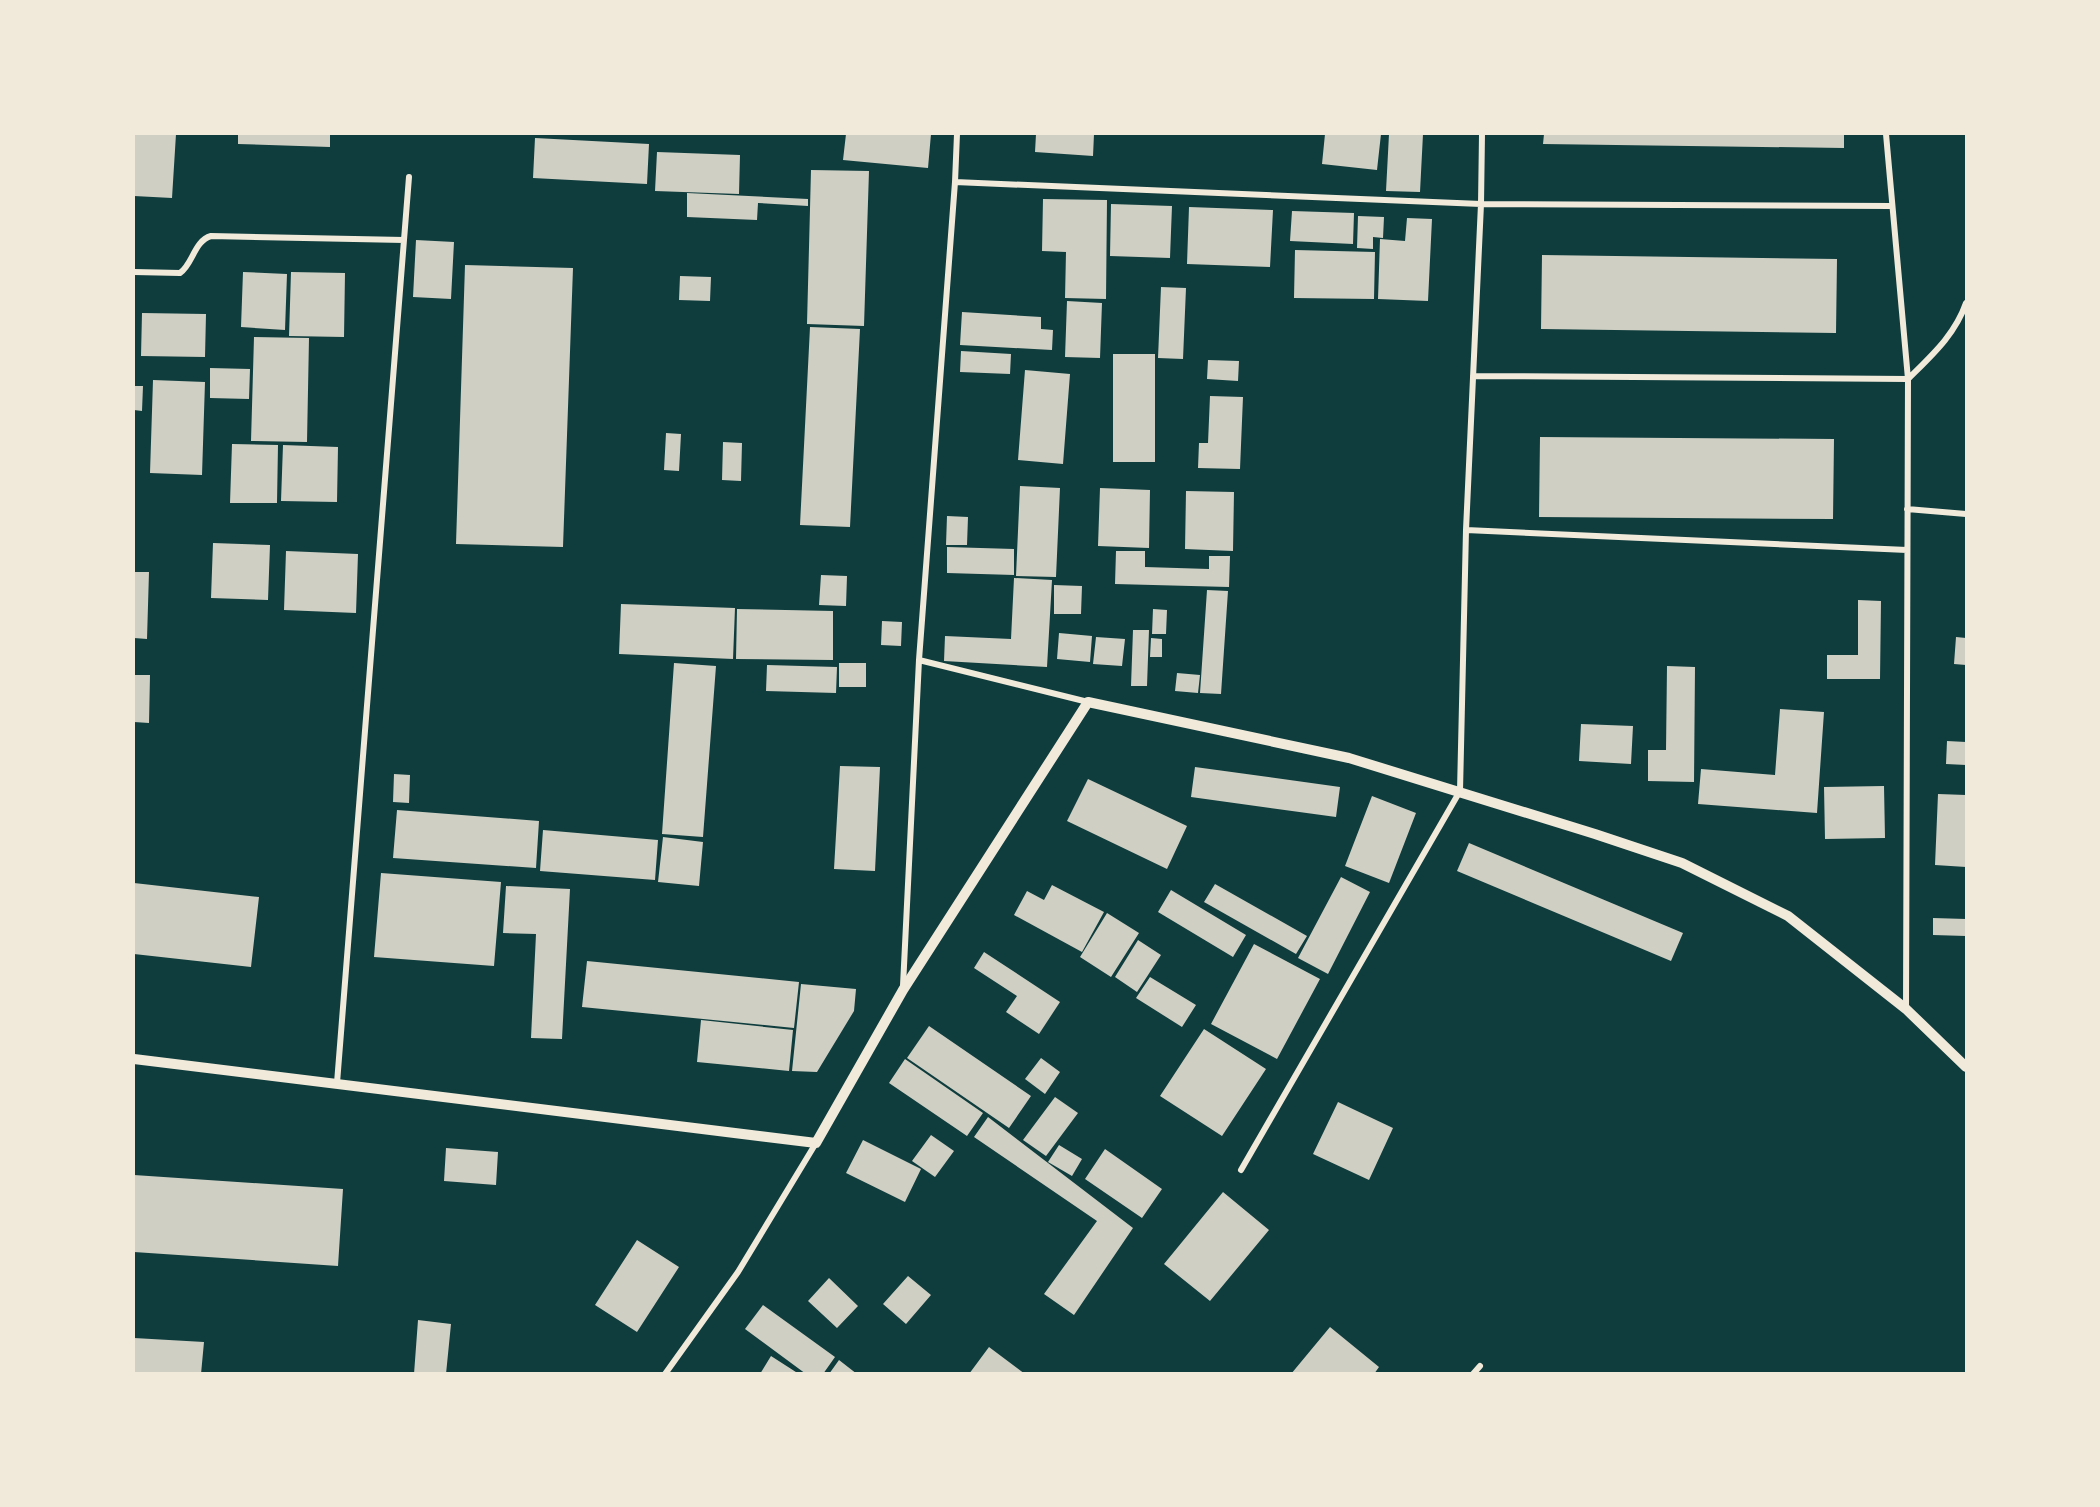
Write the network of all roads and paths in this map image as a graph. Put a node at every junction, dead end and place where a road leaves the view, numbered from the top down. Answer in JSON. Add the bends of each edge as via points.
{"nodes":[{"id":1,"x":957,"y":134,"type":"edge"},
{"id":2,"x":1482,"y":134,"type":"edge"},
{"id":3,"x":1886,"y":134,"type":"edge"},
{"id":4,"x":409,"y":177,"type":"dead end"},
{"id":5,"x":955,"y":183,"type":"junction"},
{"id":6,"x":1481,"y":204,"type":"junction"},
{"id":7,"x":1891,"y":206,"type":"junction"},
{"id":8,"x":404,"y":240,"type":"junction"},
{"id":9,"x":134,"y":272,"type":"edge"},
{"id":10,"x":1966,"y":303,"type":"edge"},
{"id":11,"x":1473,"y":376,"type":"junction"},
{"id":12,"x":1908,"y":379,"type":"junction"},
{"id":13,"x":1907,"y":509,"type":"junction"},
{"id":14,"x":1966,"y":514,"type":"edge"},
{"id":15,"x":1466,"y":530,"type":"junction"},
{"id":16,"x":1907,"y":550,"type":"junction"},
{"id":17,"x":919,"y":660,"type":"junction"},
{"id":18,"x":1088,"y":702,"type":"junction"},
{"id":19,"x":1460,"y":791,"type":"junction"},
{"id":20,"x":903,"y":990,"type":"junction"},
{"id":21,"x":1906,"y":1009,"type":"junction"},
{"id":22,"x":134,"y":1059,"type":"edge"},
{"id":23,"x":1966,"y":1067,"type":"edge"},
{"id":24,"x":337,"y":1083,"type":"junction"},
{"id":25,"x":816,"y":1143,"type":"junction"},
{"id":26,"x":1240,"y":1170,"type":"dead end"},
{"id":27,"x":1480,"y":1366,"type":"dead end"},
{"id":28,"x":665,"y":1374,"type":"edge"},
{"id":29,"x":1473,"y":1374,"type":"edge"}],
"edges":[{"from":1,"to":5,"type":"street"},
{"from":2,"to":6,"type":"street"},
{"from":3,"to":7,"type":"street"},
{"from":4,"to":8,"type":"street"},
{"from":5,"to":6,"type":"street"},
{"from":5,"to":17,"type":"street"},
{"from":6,"to":7,"type":"street"},
{"from":6,"to":11,"type":"street"},
{"from":7,"to":12,"type":"street"},
{"from":8,"to":9,"type":"street","via":[[212,236],[204,239],[180,273]]},
{"from":8,"to":24,"type":"street"},
{"from":10,"to":12,"type":"street","via":[[1942,346]]},
{"from":11,"to":12,"type":"street"},
{"from":11,"to":15,"type":"street"},
{"from":12,"to":13,"type":"street"},
{"from":13,"to":14,"type":"street"},
{"from":13,"to":16,"type":"street"},
{"from":15,"to":16,"type":"street"},
{"from":15,"to":19,"type":"street"},
{"from":16,"to":21,"type":"street"},
{"from":17,"to":18,"type":"street"},
{"from":17,"to":20,"type":"street"},
{"from":18,"to":19,"type":"street","via":[[1349,758]]},
{"from":18,"to":20,"type":"street"},
{"from":19,"to":21,"type":"street","via":[[1682,863],[1788,916]]},
{"from":19,"to":26,"type":"street"},
{"from":20,"to":25,"type":"street"},
{"from":21,"to":23,"type":"street"},
{"from":22,"to":24,"type":"street"},
{"from":24,"to":25,"type":"street"},
{"from":25,"to":28,"type":"street","via":[[738,1272]]},
{"from":27,"to":29,"type":"street"}]}
